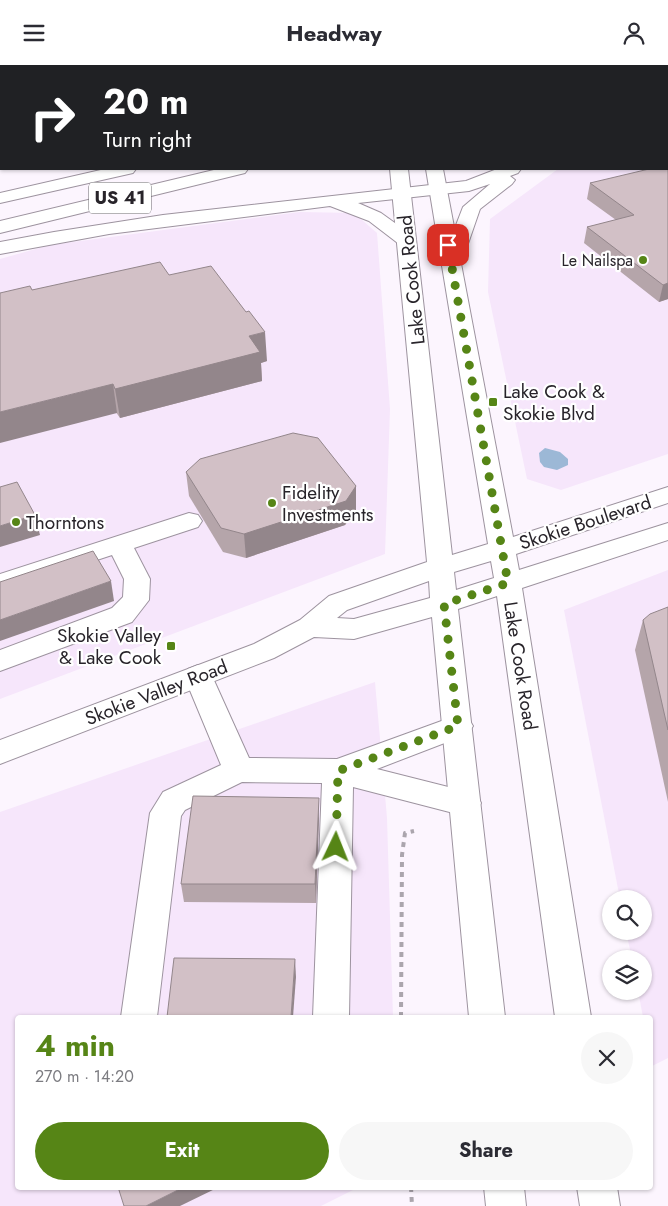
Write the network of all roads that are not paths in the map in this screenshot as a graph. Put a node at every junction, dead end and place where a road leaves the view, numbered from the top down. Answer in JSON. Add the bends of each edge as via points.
{"nodes":[{"id":1,"x":123,"y":170,"type":"edge"},
{"id":2,"x":235,"y":170,"type":"edge"},
{"id":3,"x":399,"y":170,"type":"edge"},
{"id":4,"x":434,"y":170,"type":"edge"},
{"id":5,"x":509,"y":170,"type":"edge"},
{"id":6,"x":520,"y":170,"type":"edge"},
{"id":7,"x":438,"y":187,"type":"junction"},
{"id":8,"x":401,"y":192,"type":"junction"},
{"id":9,"x":0,"y":198,"type":"edge"},
{"id":10,"x":322,"y":202,"type":"junction"},
{"id":11,"x":0,"y":227,"type":"edge"},
{"id":12,"x":406,"y":240,"type":"junction"},
{"id":13,"x":0,"y":248,"type":"edge"},
{"id":14,"x":451,"y":264,"type":"junction"},
{"id":15,"x":668,"y":495,"type":"edge"},
{"id":16,"x":189,"y":521,"type":"dead end"},
{"id":17,"x":668,"y":531,"type":"edge"},
{"id":18,"x":119,"y":544,"type":"junction"},
{"id":19,"x":502,"y":549,"type":"junction"},
{"id":20,"x":441,"y":567,"type":"junction"},
{"id":21,"x":0,"y":583,"type":"edge"},
{"id":22,"x":508,"y":583,"type":"junction"},
{"id":23,"x":444,"y":604,"type":"junction"},
{"id":24,"x":310,"y":627,"type":"junction"},
{"id":25,"x":0,"y":661,"type":"edge"},
{"id":26,"x":198,"y":676,"type":"junction"},
{"id":27,"x":458,"y":726,"type":"junction"},
{"id":28,"x":0,"y":752,"type":"edge"},
{"id":29,"x":239,"y":770,"type":"junction"},
{"id":30,"x":338,"y":771,"type":"junction"},
{"id":31,"x":465,"y":803,"type":"junction"},
{"id":32,"x":139,"y":1015,"type":"edge"},
{"id":33,"x":332,"y":1015,"type":"edge"},
{"id":34,"x":487,"y":1015,"type":"edge"},
{"id":35,"x":573,"y":1015,"type":"edge"},
{"id":36,"x":504,"y":1190,"type":"edge"},
{"id":37,"x":598,"y":1190,"type":"edge"},
{"id":38,"x":506,"y":1206,"type":"edge"},
{"id":39,"x":600,"y":1206,"type":"edge"}],
"edges":[{"from":1,"to":9,"type":"main road","number":"US 41"},
{"from":2,"to":11,"type":"main road","number":"US 41"},
{"from":3,"to":8,"type":"main road","name":"Lake Cook Road"},
{"from":4,"to":7,"type":"main road","name":"Lake Cook Road"},
{"from":5,"to":7,"type":"main road","via":[[469,186]]},
{"from":6,"to":14,"type":"main road","via":[[472,207]]},
{"from":7,"to":8,"type":"main road"},
{"from":7,"to":14,"type":"main road","name":"Lake Cook Road"},
{"from":8,"to":10,"type":"main road"},
{"from":8,"to":12,"type":"main road","name":"Lake Cook Road"},
{"from":10,"to":12,"type":"main road","via":[[356,207],[373,214]]},
{"from":10,"to":13,"type":"main road","via":[[147,223]]},
{"from":12,"to":20,"type":"main road","name":"Lake Cook Road"},
{"from":14,"to":19,"type":"main road","name":"Lake Cook Road"},
{"from":15,"to":19,"type":"main road","name":"Skokie Boulevard"},
{"from":16,"to":18,"type":"main road"},
{"from":17,"to":22,"type":"main road","name":"Skokie Boulevard"},
{"from":18,"to":21,"type":"main road"},
{"from":18,"to":25,"type":"main road","via":[[137,579],[136,600],[122,615]]},
{"from":19,"to":20,"type":"main road","name":"Skokie Valley Road"},
{"from":19,"to":22,"type":"main road","name":"Lake Cook Road"},
{"from":20,"to":23,"type":"main road","name":"Lake Cook Road"},
{"from":20,"to":24,"type":"main road","name":"Skokie Valley Road","via":[[338,603]]},
{"from":22,"to":23,"type":"main road"},
{"from":22,"to":35,"type":"main road","name":"Lake Cook Road"},
{"from":23,"to":24,"type":"main road","via":[[354,629]]},
{"from":23,"to":27,"type":"main road","name":"Lake Cook Road"},
{"from":24,"to":26,"type":"main road","name":"Skokie Valley Road","via":[[264,651]]},
{"from":26,"to":28,"type":"main road","name":"Skokie Valley Road"},
{"from":26,"to":29,"type":"main road"},
{"from":27,"to":30,"type":"main road"},
{"from":27,"to":31,"type":"main road","name":"Lake Cook Road"},
{"from":29,"to":30,"type":"main road"},
{"from":29,"to":32,"type":"main road","via":[[174,801],[166,813]]},
{"from":30,"to":31,"type":"main road"},
{"from":30,"to":33,"type":"main road"},
{"from":31,"to":34,"type":"main road","name":"Lake Cook Road"},
{"from":36,"to":38,"type":"main road"},
{"from":37,"to":39,"type":"main road"}]}
